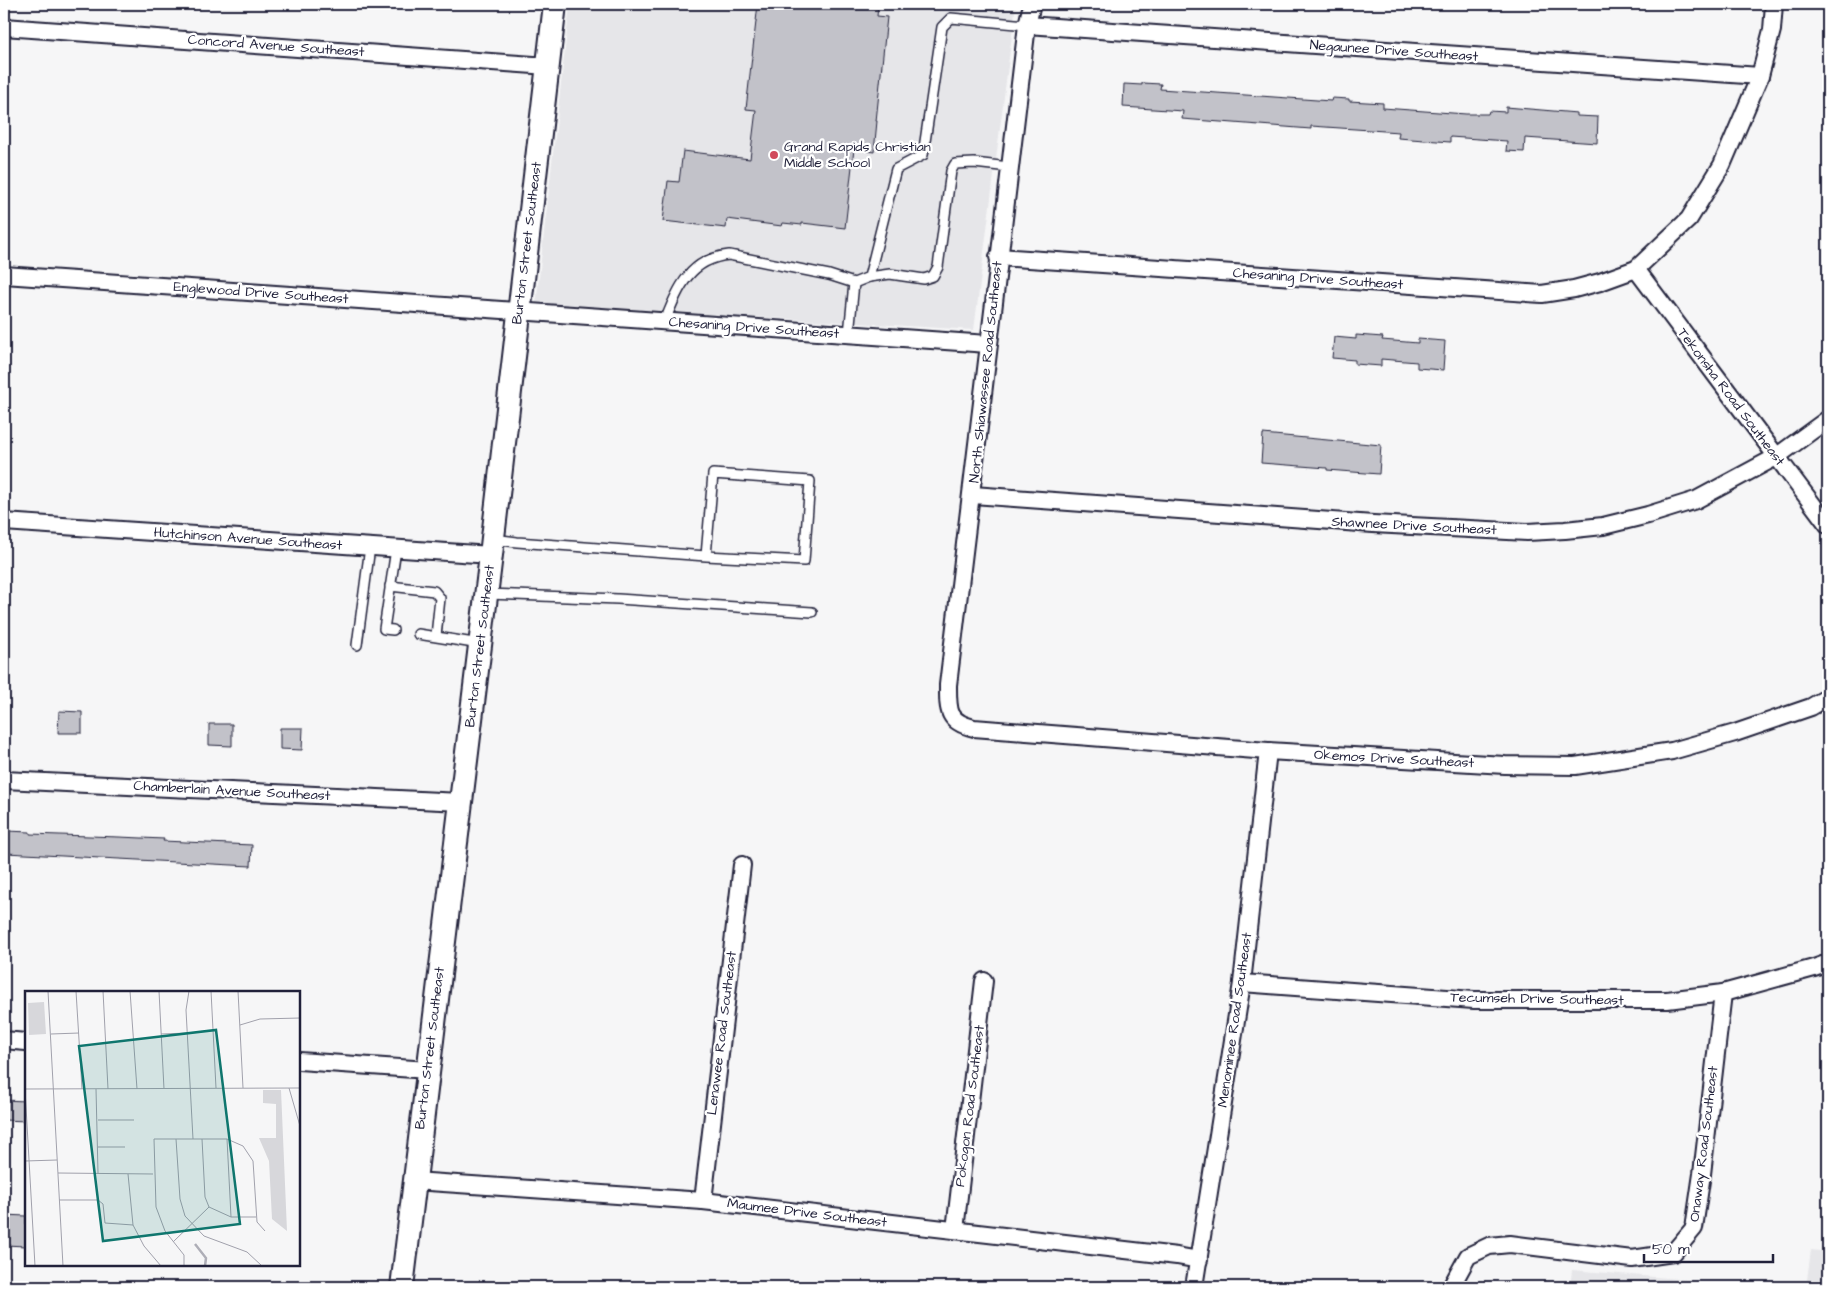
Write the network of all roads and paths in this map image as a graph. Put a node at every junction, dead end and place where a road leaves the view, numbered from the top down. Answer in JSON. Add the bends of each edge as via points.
{"nodes":[{"id":1,"x":555,"y":4,"type":"edge"},
{"id":2,"x":1032,"y":4,"type":"edge"},
{"id":3,"x":1774,"y":4,"type":"edge"},
{"id":4,"x":1027,"y":25,"type":"junction"},
{"id":5,"x":4,"y":27,"type":"edge"},
{"id":6,"x":548,"y":66,"type":"junction"},
{"id":7,"x":1760,"y":76,"type":"junction"},
{"id":8,"x":1009,"y":167,"type":"junction"},
{"id":9,"x":998,"y":258,"type":"junction"},
{"id":10,"x":1636,"y":269,"type":"junction"},
{"id":11,"x":4,"y":275,"type":"edge"},
{"id":12,"x":869,"y":278,"type":"junction"},
{"id":13,"x":854,"y":283,"type":"junction"},
{"id":14,"x":519,"y":312,"type":"junction"},
{"id":15,"x":665,"y":321,"type":"junction"},
{"id":16,"x":849,"y":334,"type":"junction"},
{"id":17,"x":988,"y":344,"type":"junction"},
{"id":18,"x":1828,"y":419,"type":"edge"},
{"id":19,"x":1776,"y":457,"type":"junction"},
{"id":20,"x":973,"y":494,"type":"junction"},
{"id":21,"x":4,"y":522,"type":"edge"},
{"id":22,"x":1828,"y":525,"type":"edge"},
{"id":23,"x":370,"y":547,"type":"junction"},
{"id":24,"x":492,"y":547,"type":"junction"},
{"id":25,"x":396,"y":549,"type":"junction"},
{"id":26,"x":706,"y":556,"type":"junction"},
{"id":27,"x":390,"y":586,"type":"junction"},
{"id":28,"x":487,"y":594,"type":"junction"},
{"id":29,"x":812,"y":612,"type":"dead end"},
{"id":30,"x":389,"y":629,"type":"dead end"},
{"id":31,"x":418,"y":634,"type":"dead end"},
{"id":32,"x":436,"y":636,"type":"junction"},
{"id":33,"x":480,"y":644,"type":"junction"},
{"id":34,"x":357,"y":645,"type":"dead end"},
{"id":35,"x":1828,"y":697,"type":"edge"},
{"id":36,"x":953,"y":718,"type":"joint"},
{"id":37,"x":1268,"y":751,"type":"junction"},
{"id":38,"x":4,"y":780,"type":"edge"},
{"id":39,"x":461,"y":802,"type":"junction"},
{"id":40,"x":742,"y":865,"type":"dead end"},
{"id":41,"x":1828,"y":963,"type":"edge"},
{"id":42,"x":984,"y":982,"type":"dead end"},
{"id":43,"x":1242,"y":983,"type":"junction"},
{"id":44,"x":1722,"y":993,"type":"junction"},
{"id":45,"x":4,"y":1040,"type":"edge"},
{"id":46,"x":25,"y":1042,"type":"edge"},
{"id":47,"x":300,"y":1061,"type":"edge"},
{"id":48,"x":428,"y":1070,"type":"junction"},
{"id":49,"x":414,"y":1181,"type":"junction"},
{"id":50,"x":703,"y":1201,"type":"junction"},
{"id":51,"x":955,"y":1230,"type":"junction"},
{"id":52,"x":1199,"y":1260,"type":"junction"},
{"id":53,"x":402,"y":1287,"type":"edge"},
{"id":54,"x":1194,"y":1287,"type":"edge"},
{"id":55,"x":1451,"y":1287,"type":"edge"}],
"edges":[{"from":1,"to":6,"type":"main road","name":"Burton Street Southeast"},
{"from":2,"to":4,"type":"street","name":"North Shiawassee Road Southeast"},
{"from":3,"to":7,"type":"street","via":[[1772,30]]},
{"from":4,"to":7,"type":"street","name":"Negaunee Drive Southeast"},
{"from":4,"to":8,"type":"street","name":"North Shiawassee Road Southeast"},
{"from":4,"to":12,"type":"lane","via":[[951,18],[942,27],[923,155],[896,169]]},
{"from":5,"to":6,"type":"street","name":"Concord Avenue Southeast"},
{"from":6,"to":14,"type":"main road","name":"Burton Street Southeast"},
{"from":7,"to":10,"type":"street","via":[[1722,165],[1689,219]]},
{"from":8,"to":9,"type":"street","name":"North Shiawassee Road Southeast"},
{"from":8,"to":12,"type":"lane","via":[[955,164],[951,171],[941,253],[932,276],[924,279],[890,274]]},
{"from":9,"to":10,"type":"street","name":"Chesaning Drive Southeast","via":[[1542,294],[1574,289]]},
{"from":9,"to":17,"type":"street","name":"North Shiawassee Road Southeast"},
{"from":10,"to":19,"type":"street","name":"Tekonsha Road Southeast"},
{"from":11,"to":14,"type":"street","name":"Englewood Drive Southeast"},
{"from":12,"to":13,"type":"lane"},
{"from":13,"to":15,"type":"lane","via":[[729,255],[718,256],[706,260],[691,272],[678,290]]},
{"from":13,"to":16,"type":"lane"},
{"from":14,"to":15,"type":"street","name":"Chesaning Drive Southeast"},
{"from":14,"to":24,"type":"main road","name":"Burton Street Southeast"},
{"from":15,"to":16,"type":"street","name":"Chesaning Drive Southeast"},
{"from":16,"to":17,"type":"street","name":"Chesaning Drive Southeast"},
{"from":17,"to":20,"type":"street","name":"North Shiawassee Road Southeast"},
{"from":18,"to":19,"type":"street","name":"Shawnee Drive Southeast"},
{"from":19,"to":20,"type":"street","name":"Shawnee Drive Southeast","via":[[1696,500],[1648,515],[1603,526],[1527,532],[1373,524]]},
{"from":19,"to":22,"type":"street","name":"Tekonsha Road Southeast"},
{"from":20,"to":36,"type":"street","name":"North Shiawassee Road Southeast","via":[[948,685],[948,706]]},
{"from":21,"to":23,"type":"street","name":"Hutchinson Avenue Southeast"},
{"from":23,"to":25,"type":"street","name":"Hutchinson Avenue Southeast"},
{"from":23,"to":34,"type":"lane"},
{"from":24,"to":25,"type":"street","name":"Hutchinson Avenue Southeast"},
{"from":24,"to":26,"type":"lane","via":[[517,542]]},
{"from":24,"to":28,"type":"main road","name":"Burton Street Southeast"},
{"from":25,"to":27,"type":"lane"},
{"from":26,"to":26,"type":"lane","via":[[713,474],[810,481],[804,561]]},
{"from":27,"to":30,"type":"lane"},
{"from":27,"to":32,"type":"lane","via":[[434,590],[440,598]]},
{"from":28,"to":29,"type":"lane"},
{"from":28,"to":33,"type":"main road","name":"Burton Street Southeast"},
{"from":31,"to":32,"type":"lane"},
{"from":32,"to":33,"type":"lane"},
{"from":33,"to":39,"type":"main road","name":"Burton Street Southeast"},
{"from":35,"to":37,"type":"street","name":"Okemos Drive Southeast","via":[[1811,707],[1736,733],[1672,751],[1575,766],[1505,766]]},
{"from":36,"to":37,"type":"street","name":"Okemos Drive Southeast","via":[[960,725],[974,728]]},
{"from":37,"to":43,"type":"street","name":"Menominee Road Southeast"},
{"from":38,"to":39,"type":"street","name":"Chamberlain Avenue Southeast"},
{"from":39,"to":48,"type":"main road","name":"Burton Street Southeast"},
{"from":40,"to":50,"type":"street","name":"Lenawee Road Southeast"},
{"from":41,"to":44,"type":"street","name":"Tecumseh Drive Southeast"},
{"from":42,"to":51,"type":"street","name":"Pokogon Road Southeast"},
{"from":43,"to":44,"type":"street","name":"Tecumseh Drive Southeast","via":[[1474,1000],[1667,1000]]},
{"from":43,"to":52,"type":"street","name":"Menominee Road Southeast"},
{"from":44,"to":55,"type":"street","name":"Onaway Road Southeast","via":[[1694,1228],[1673,1253],[1632,1259],[1510,1244],[1489,1246],[1468,1256]]},
{"from":45,"to":46,"type":"street"},
{"from":47,"to":48,"type":"street"},
{"from":48,"to":49,"type":"main road","name":"Burton Street Southeast"},
{"from":49,"to":50,"type":"street","name":"Maumee Drive Southeast"},
{"from":49,"to":53,"type":"main road","name":"Burton Street Southeast"},
{"from":50,"to":51,"type":"street","name":"Maumee Drive Southeast"},
{"from":51,"to":52,"type":"street","name":"Maumee Drive Southeast"},
{"from":52,"to":54,"type":"street","name":"Menominee Road Southeast"}]}
